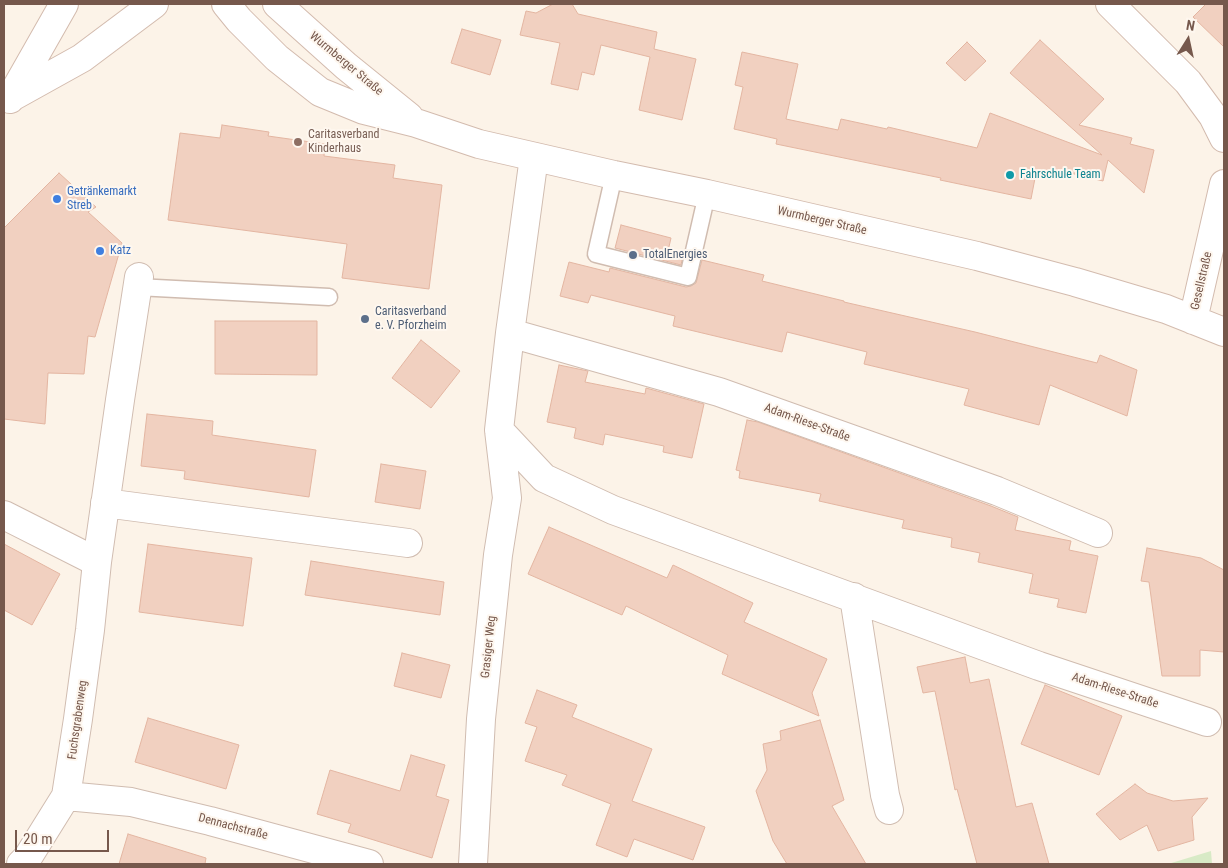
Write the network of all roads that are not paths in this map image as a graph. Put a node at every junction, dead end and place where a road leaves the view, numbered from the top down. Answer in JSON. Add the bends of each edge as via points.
{"nodes":[{"id":1,"x":64,"y":4,"type":"edge"},
{"id":2,"x":86,"y":4,"type":"edge"},
{"id":3,"x":154,"y":4,"type":"edge"},
{"id":4,"x":226,"y":4,"type":"edge"},
{"id":5,"x":277,"y":4,"type":"edge"},
{"id":6,"x":1110,"y":4,"type":"edge"},
{"id":7,"x":50,"y":29,"type":"junction"},
{"id":8,"x":7,"y":102,"type":"edge"},
{"id":9,"x":416,"y":123,"type":"junction"},
{"id":10,"x":1224,"y":138,"type":"edge"},
{"id":11,"x":534,"y":157,"type":"junction"},
{"id":12,"x":614,"y":175,"type":"junction"},
{"id":13,"x":1224,"y":184,"type":"edge"},
{"id":14,"x":707,"y":194,"type":"junction"},
{"id":15,"x":138,"y":282,"type":"joint"},
{"id":16,"x":329,"y":297,"type":"dead end"},
{"id":17,"x":1193,"y":320,"type":"junction"},
{"id":18,"x":1224,"y":332,"type":"edge"},
{"id":19,"x":510,"y":334,"type":"junction"},
{"id":20,"x":499,"y":430,"type":"junction"},
{"id":21,"x":105,"y":502,"type":"junction"},
{"id":22,"x":4,"y":515,"type":"edge"},
{"id":23,"x":1098,"y":534,"type":"dead end"},
{"id":24,"x":408,"y":543,"type":"dead end"},
{"id":25,"x":97,"y":562,"type":"junction"},
{"id":26,"x":854,"y":597,"type":"junction"},
{"id":27,"x":1207,"y":722,"type":"dead end"},
{"id":28,"x":66,"y":796,"type":"junction"},
{"id":29,"x":889,"y":810,"type":"dead end"},
{"id":30,"x":21,"y":864,"type":"edge"},
{"id":31,"x":369,"y":864,"type":"edge"},
{"id":32,"x":473,"y":864,"type":"edge"}],
"edges":[{"from":1,"to":7,"type":"street"},
{"from":2,"to":7,"type":"street"},
{"from":3,"to":8,"type":"street","via":[[82,58]]},
{"from":4,"to":9,"type":"street","name":"Wurmberger Straße","via":[[277,58],[320,92],[364,110]]},
{"from":5,"to":9,"type":"street","name":"Wurmberger Straße"},
{"from":6,"to":10,"type":"street","via":[[1188,82],[1213,116]]},
{"from":7,"to":8,"type":"street"},
{"from":9,"to":11,"type":"street","name":"Wurmberger Straße","via":[[479,144]]},
{"from":11,"to":12,"type":"street","name":"Wurmberger Straße"},
{"from":11,"to":19,"type":"street"},
{"from":12,"to":14,"type":"street","name":"Wurmberger Straße"},
{"from":12,"to":14,"type":"lane","via":[[596,254],[688,278]]},
{"from":13,"to":17,"type":"street","name":"Gesellstraße"},
{"from":14,"to":17,"type":"street","name":"Wurmberger Straße","via":[[986,259],[1166,309]]},
{"from":15,"to":16,"type":"lane"},
{"from":15,"to":21,"type":"street","name":"Fuchsgrabenweg"},
{"from":17,"to":18,"type":"street","name":"Wurmberger Straße"},
{"from":19,"to":20,"type":"street"},
{"from":19,"to":23,"type":"street","name":"Adam-Riese-Straße","via":[[719,392],[997,491]]},
{"from":20,"to":26,"type":"street","name":"Adam-Riese-Straße","via":[[544,478],[612,510]]},
{"from":20,"to":32,"type":"street","name":"Grasiger Weg","via":[[507,498],[481,719]]},
{"from":21,"to":24,"type":"street"},
{"from":21,"to":25,"type":"street","name":"Fuchsgrabenweg"},
{"from":22,"to":25,"type":"street"},
{"from":25,"to":28,"type":"street","name":"Fuchsgrabenweg"},
{"from":26,"to":27,"type":"street","name":"Adam-Riese-Straße","via":[[1039,666]]},
{"from":26,"to":29,"type":"street"},
{"from":28,"to":30,"type":"street","name":"Fuchsgrabenweg"},
{"from":28,"to":31,"type":"street","name":"Dennachstraße","via":[[131,802]]}]}
